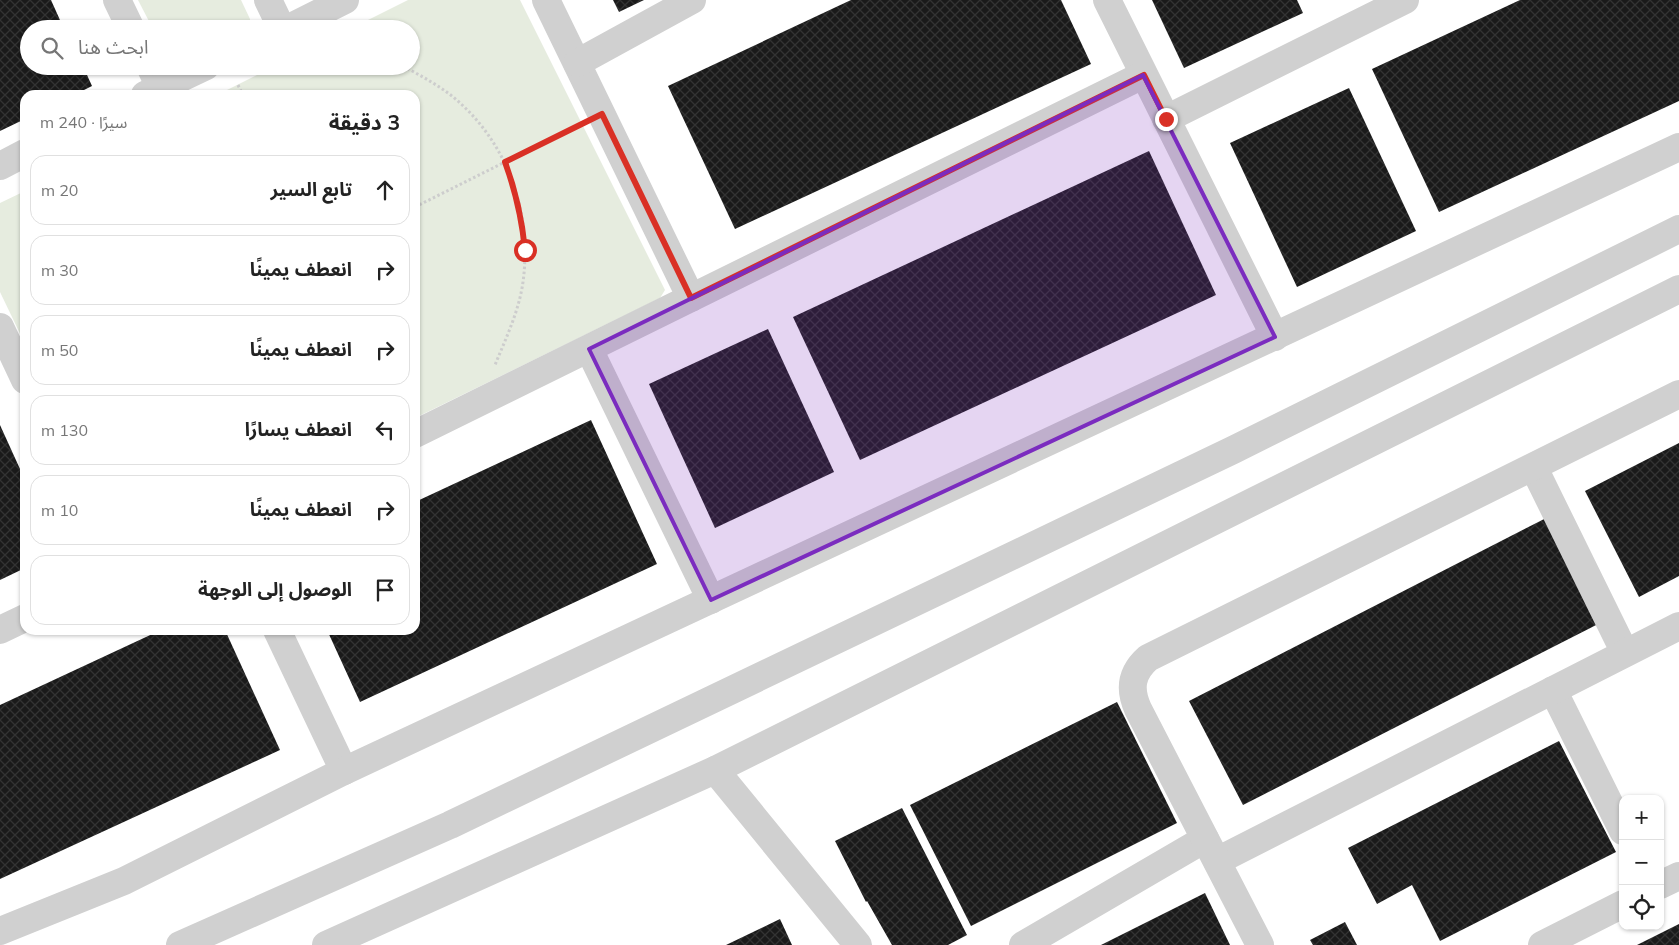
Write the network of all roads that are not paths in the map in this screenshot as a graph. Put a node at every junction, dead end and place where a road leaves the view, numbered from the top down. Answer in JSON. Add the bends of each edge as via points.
{"nodes":[{"id":1,"x":117,"y":0,"type":"edge"},
{"id":2,"x":268,"y":0,"type":"edge"},
{"id":3,"x":346,"y":0,"type":"edge"},
{"id":4,"x":546,"y":0,"type":"edge"},
{"id":5,"x":692,"y":0,"type":"edge"},
{"id":6,"x":1107,"y":0,"type":"edge"},
{"id":7,"x":1405,"y":0,"type":"edge"},
{"id":8,"x":127,"y":20,"type":"edge"},
{"id":9,"x":278,"y":20,"type":"edge"},
{"id":10,"x":305,"y":20,"type":"edge"},
{"id":11,"x":577,"y":63,"type":"junction"},
{"id":12,"x":177,"y":75,"type":"edge"},
{"id":13,"x":1144,"y":75,"type":"junction"},
{"id":14,"x":152,"y":83,"type":"edge"},
{"id":15,"x":1166,"y":119,"type":"junction"},
{"id":16,"x":1679,"y":147,"type":"edge"},
{"id":17,"x":20,"y":156,"type":"edge"},
{"id":18,"x":0,"y":166,"type":"edge"},
{"id":19,"x":1679,"y":229,"type":"edge"},
{"id":20,"x":1679,"y":289,"type":"edge"},
{"id":21,"x":691,"y":298,"type":"junction"},
{"id":22,"x":0,"y":327,"type":"edge"},
{"id":23,"x":1275,"y":338,"type":"junction"},
{"id":24,"x":589,"y":349,"type":"junction"},
{"id":25,"x":20,"y":369,"type":"edge"},
{"id":26,"x":1679,"y":394,"type":"edge"},
{"id":27,"x":420,"y":432,"type":"edge"},
{"id":28,"x":1534,"y":468,"type":"junction"},
{"id":29,"x":711,"y":600,"type":"junction"},
{"id":30,"x":20,"y":620,"type":"edge"},
{"id":31,"x":1679,"y":626,"type":"edge"},
{"id":32,"x":0,"y":630,"type":"edge"},
{"id":33,"x":279,"y":635,"type":"edge"},
{"id":34,"x":1625,"y":653,"type":"junction"},
{"id":35,"x":1553,"y":690,"type":"junction"},
{"id":36,"x":715,"y":770,"type":"junction"},
{"id":37,"x":344,"y":771,"type":"junction"},
{"id":38,"x":1619,"y":823,"type":"edge"},
{"id":39,"x":1211,"y":850,"type":"junction"},
{"id":40,"x":1679,"y":876,"type":"edge"},
{"id":41,"x":1664,"y":883,"type":"edge"},
{"id":42,"x":1619,"y":906,"type":"edge"},
{"id":43,"x":0,"y":931,"type":"edge"},
{"id":44,"x":180,"y":945,"type":"edge"},
{"id":45,"x":326,"y":945,"type":"edge"},
{"id":46,"x":858,"y":945,"type":"edge"},
{"id":47,"x":1023,"y":945,"type":"edge"},
{"id":48,"x":1260,"y":945,"type":"edge"},
{"id":49,"x":1542,"y":945,"type":"edge"}],
"edges":[{"from":1,"to":8,"type":"street"},
{"from":2,"to":9,"type":"street"},
{"from":3,"to":10,"type":"street"},
{"from":4,"to":11,"type":"street"},
{"from":5,"to":11,"type":"street"},
{"from":6,"to":13,"type":"street"},
{"from":7,"to":15,"type":"street"},
{"from":11,"to":21,"type":"street"},
{"from":12,"to":14,"type":"street"},
{"from":13,"to":15,"type":"street"},
{"from":13,"to":21,"type":"street"},
{"from":15,"to":23,"type":"street"},
{"from":16,"to":23,"type":"street"},
{"from":17,"to":18,"type":"street"},
{"from":19,"to":44,"type":"street","via":[[1224,454],[450,825]]},
{"from":20,"to":36,"type":"street"},
{"from":21,"to":24,"type":"street"},
{"from":22,"to":25,"type":"street"},
{"from":23,"to":29,"type":"street"},
{"from":24,"to":27,"type":"street"},
{"from":24,"to":29,"type":"street"},
{"from":26,"to":28,"type":"street"},
{"from":28,"to":34,"type":"street"},
{"from":28,"to":39,"type":"street","via":[[1140,664],[1132,682],[1134,700]]},
{"from":29,"to":37,"type":"street"},
{"from":30,"to":32,"type":"street"},
{"from":31,"to":34,"type":"street"},
{"from":33,"to":37,"type":"street"},
{"from":34,"to":35,"type":"street"},
{"from":35,"to":38,"type":"street"},
{"from":35,"to":39,"type":"street"},
{"from":36,"to":45,"type":"street"},
{"from":36,"to":46,"type":"street"},
{"from":37,"to":43,"type":"street","via":[[124,881]]},
{"from":39,"to":47,"type":"street"},
{"from":39,"to":48,"type":"street"},
{"from":40,"to":41,"type":"street"},
{"from":42,"to":49,"type":"street"}]}
